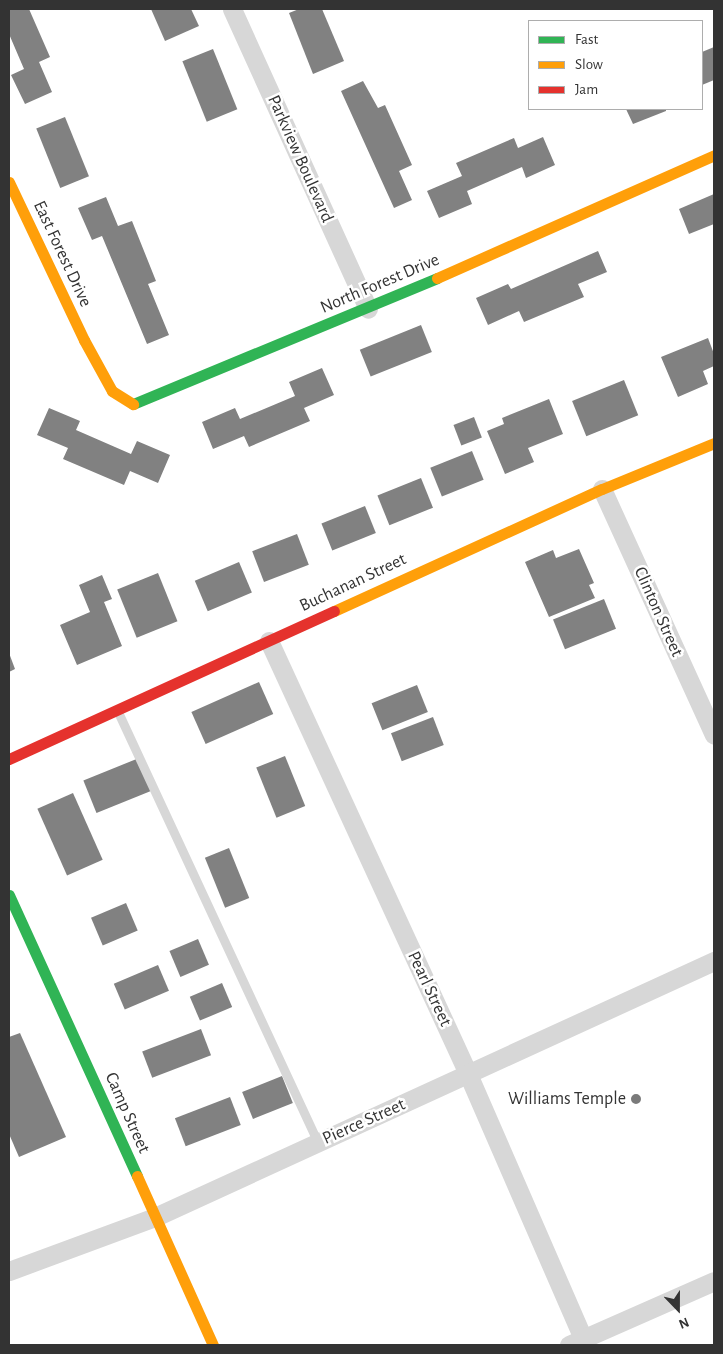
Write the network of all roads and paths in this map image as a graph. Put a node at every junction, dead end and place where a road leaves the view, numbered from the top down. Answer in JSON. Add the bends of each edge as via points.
{"nodes":[{"id":1,"x":232,"y":9,"type":"edge"},
{"id":2,"x":714,"y":155,"type":"edge"},
{"id":3,"x":9,"y":182,"type":"edge"},
{"id":4,"x":368,"y":309,"type":"junction"},
{"id":5,"x":84,"y":340,"type":"joint"},
{"id":6,"x":714,"y":443,"type":"edge"},
{"id":7,"x":602,"y":489,"type":"junction"},
{"id":8,"x":269,"y":641,"type":"junction"},
{"id":9,"x":117,"y":710,"type":"junction"},
{"id":10,"x":714,"y":735,"type":"edge"},
{"id":11,"x":9,"y":759,"type":"edge"},
{"id":12,"x":9,"y":895,"type":"edge"},
{"id":13,"x":714,"y":961,"type":"edge"},
{"id":14,"x":468,"y":1074,"type":"junction"},
{"id":15,"x":318,"y":1142,"type":"junction"},
{"id":16,"x":155,"y":1217,"type":"junction"},
{"id":17,"x":9,"y":1271,"type":"edge"},
{"id":18,"x":714,"y":1281,"type":"edge"},
{"id":19,"x":576,"y":1342,"type":"edge"},
{"id":20,"x":213,"y":1345,"type":"edge"}],
"edges":[{"from":1,"to":4,"type":"street","name":"Parkview Boulevard"},
{"from":2,"to":4,"type":"street","name":"North Forest Drive"},
{"from":3,"to":5,"type":"street","name":"East Forest Drive"},
{"from":4,"to":5,"type":"street","name":"North Forest Drive","via":[[131,405],[112,391]]},
{"from":6,"to":7,"type":"street","name":"Buchanan Street"},
{"from":7,"to":8,"type":"street","name":"Buchanan Street"},
{"from":7,"to":10,"type":"street","name":"Clinton Street"},
{"from":8,"to":9,"type":"street","name":"Buchanan Street"},
{"from":8,"to":14,"type":"street","name":"Pearl Street"},
{"from":9,"to":11,"type":"street","name":"Buchanan Street"},
{"from":9,"to":15,"type":"lane"},
{"from":12,"to":16,"type":"street","name":"Camp Street"},
{"from":13,"to":14,"type":"street","name":"Pierce Street"},
{"from":14,"to":15,"type":"street","name":"Pierce Street"},
{"from":14,"to":19,"type":"street","name":"Pearl Street"},
{"from":15,"to":16,"type":"street","name":"Pierce Street"},
{"from":16,"to":17,"type":"street","name":"Pierce Street"},
{"from":16,"to":20,"type":"street","name":"Camp Street"},
{"from":18,"to":19,"type":"street"}]}
